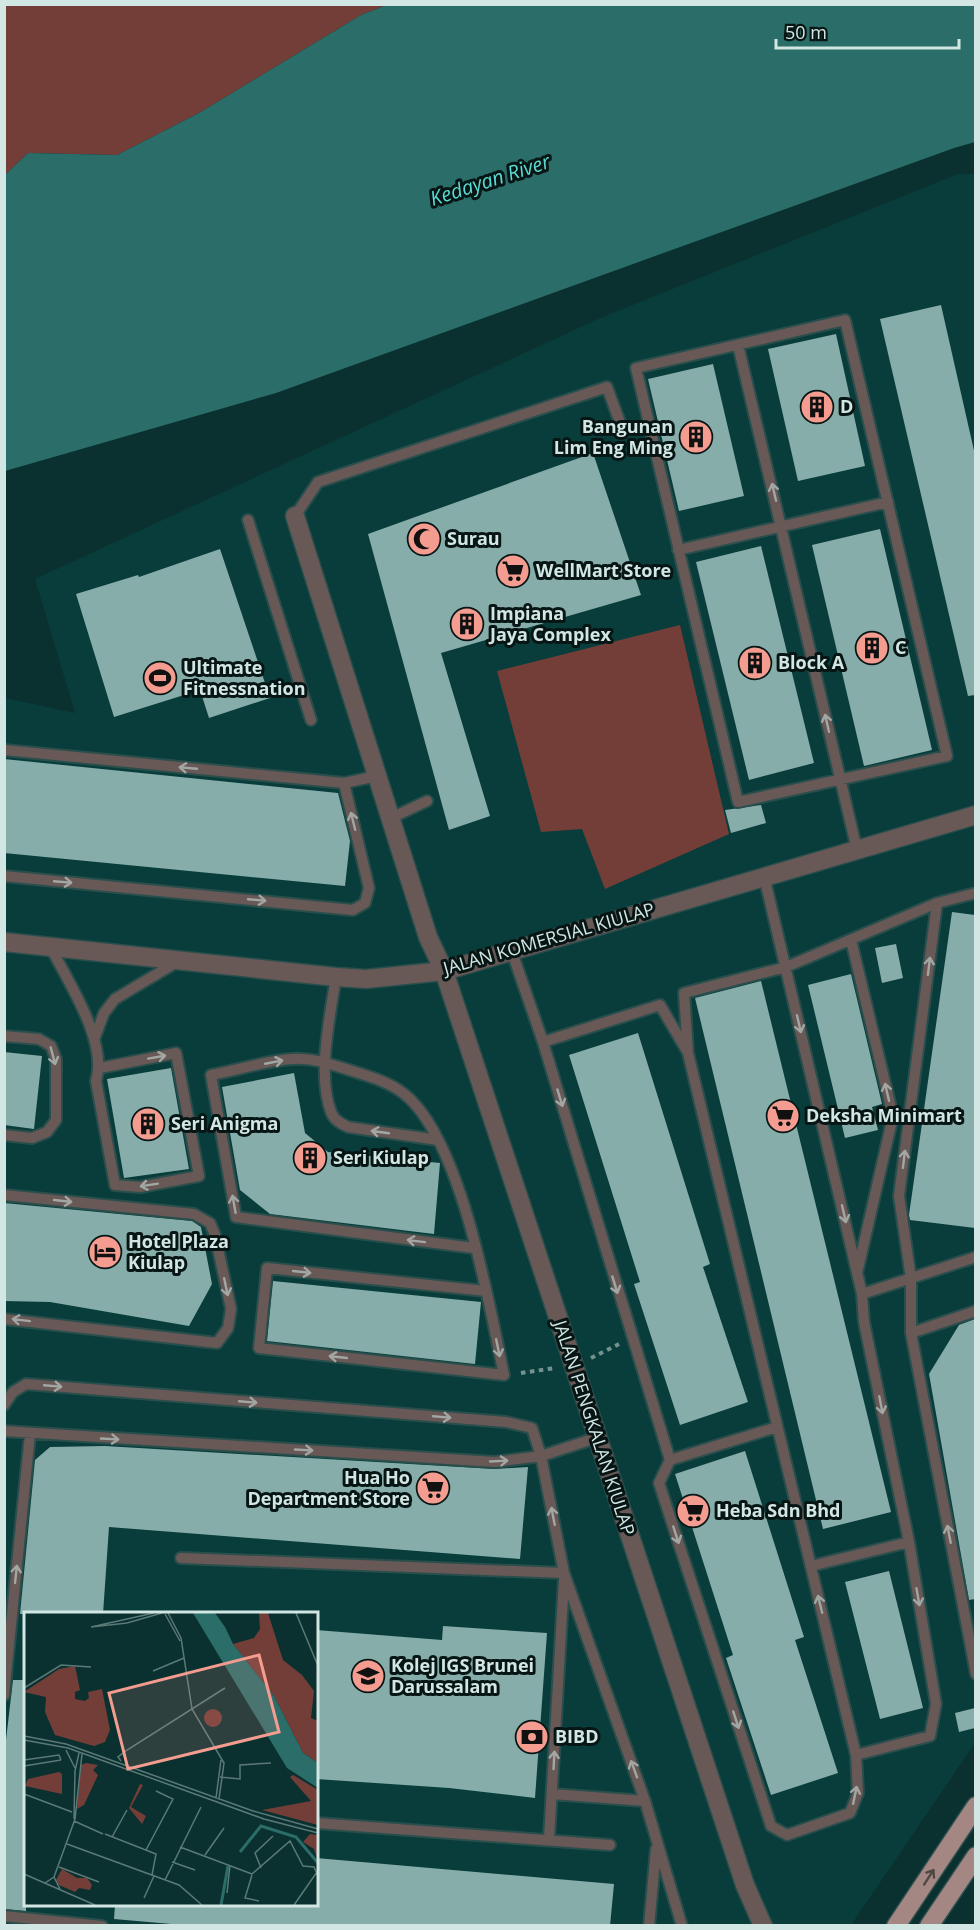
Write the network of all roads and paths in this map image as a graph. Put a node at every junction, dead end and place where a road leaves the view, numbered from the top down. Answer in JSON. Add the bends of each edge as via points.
{"nodes":[{"id":1,"x":738,"y":345,"type":"junction"},
{"id":2,"x":622,"y":428,"type":"dead end"},
{"id":3,"x":888,"y":502,"type":"junction"},
{"id":4,"x":295,"y":516,"type":"joint"},
{"id":5,"x":248,"y":520,"type":"dead end"},
{"id":6,"x":782,"y":526,"type":"junction"},
{"id":7,"x":678,"y":550,"type":"junction"},
{"id":8,"x":311,"y":720,"type":"dead end"},
{"id":9,"x":4,"y":750,"type":"edge"},
{"id":10,"x":377,"y":776,"type":"junction"},
{"id":11,"x":840,"y":780,"type":"junction"},
{"id":12,"x":344,"y":783,"type":"junction"},
{"id":13,"x":427,"y":801,"type":"dead end"},
{"id":14,"x":975,"y":816,"type":"edge"},
{"id":15,"x":391,"y":818,"type":"junction"},
{"id":16,"x":856,"y":850,"type":"junction"},
{"id":17,"x":4,"y":876,"type":"edge"},
{"id":18,"x":764,"y":876,"type":"junction"},
{"id":19,"x":975,"y":893,"type":"edge"},
{"id":20,"x":937,"y":903,"type":"junction"},
{"id":21,"x":851,"y":939,"type":"junction"},
{"id":22,"x":4,"y":942,"type":"edge"},
{"id":23,"x":50,"y":946,"type":"junction"},
{"id":24,"x":512,"y":952,"type":"junction"},
{"id":25,"x":179,"y":960,"type":"junction"},
{"id":26,"x":786,"y":967,"type":"junction"},
{"id":27,"x":444,"y":971,"type":"junction"},
{"id":28,"x":336,"y":977,"type":"junction"},
{"id":29,"x":4,"y":1036,"type":"edge"},
{"id":30,"x":94,"y":1037,"type":"junction"},
{"id":31,"x":543,"y":1042,"type":"junction"},
{"id":32,"x":688,"y":1053,"type":"junction"},
{"id":33,"x":324,"y":1061,"type":"junction"},
{"id":34,"x":100,"y":1068,"type":"junction"},
{"id":35,"x":4,"y":1135,"type":"edge"},
{"id":36,"x":438,"y":1140,"type":"junction"},
{"id":37,"x":4,"y":1195,"type":"edge"},
{"id":38,"x":474,"y":1248,"type":"junction"},
{"id":39,"x":975,"y":1257,"type":"edge"},
{"id":40,"x":857,"y":1272,"type":"junction"},
{"id":41,"x":911,"y":1279,"type":"junction"},
{"id":42,"x":486,"y":1291,"type":"junction"},
{"id":43,"x":862,"y":1294,"type":"junction"},
{"id":44,"x":975,"y":1311,"type":"edge"},
{"id":45,"x":4,"y":1318,"type":"edge"},
{"id":46,"x":911,"y":1333,"type":"junction"},
{"id":47,"x":4,"y":1405,"type":"edge"},
{"id":48,"x":777,"y":1427,"type":"junction"},
{"id":49,"x":4,"y":1431,"type":"edge"},
{"id":50,"x":30,"y":1434,"type":"junction"},
{"id":51,"x":596,"y":1438,"type":"junction"},
{"id":52,"x":541,"y":1456,"type":"junction"},
{"id":53,"x":670,"y":1460,"type":"junction"},
{"id":54,"x":909,"y":1542,"type":"junction"},
{"id":55,"x":182,"y":1558,"type":"dead end"},
{"id":56,"x":811,"y":1566,"type":"junction"},
{"id":57,"x":564,"y":1573,"type":"junction"},
{"id":58,"x":975,"y":1674,"type":"edge"},
{"id":59,"x":4,"y":1695,"type":"edge"},
{"id":60,"x":856,"y":1755,"type":"junction"},
{"id":61,"x":552,"y":1794,"type":"junction"},
{"id":62,"x":645,"y":1801,"type":"junction"},
{"id":63,"x":975,"y":1805,"type":"edge"},
{"id":64,"x":318,"y":1823,"type":"edge"},
{"id":65,"x":549,"y":1839,"type":"junction"},
{"id":66,"x":657,"y":1843,"type":"junction"},
{"id":67,"x":610,"y":1845,"type":"dead end"},
{"id":68,"x":975,"y":1856,"type":"edge"},
{"id":69,"x":745,"y":1885,"type":"junction"},
{"id":70,"x":4,"y":1916,"type":"edge"},
{"id":71,"x":102,"y":1926,"type":"edge"},
{"id":72,"x":649,"y":1926,"type":"edge"},
{"id":73,"x":682,"y":1926,"type":"edge"},
{"id":74,"x":752,"y":1926,"type":"edge"},
{"id":75,"x":763,"y":1926,"type":"edge"},
{"id":76,"x":896,"y":1926,"type":"edge"},
{"id":77,"x":929,"y":1926,"type":"edge"}],
"edges":[{"from":1,"to":3,"type":"lane","via":[[845,320]]},
{"from":6,"to":1,"type":"lane","one_way":true},
{"from":1,"to":7,"type":"lane","via":[[636,368]]},
{"from":2,"to":4,"type":"lane","via":[[607,387],[318,482]]},
{"from":3,"to":6,"type":"lane"},
{"from":3,"to":11,"type":"lane","via":[[947,756]]},
{"from":4,"to":10,"type":"street","name":"JALAN PENGKALAN KIULAP"},
{"from":5,"to":8,"type":"lane"},
{"from":6,"to":7,"type":"lane"},
{"from":11,"to":6,"type":"lane","one_way":true},
{"from":7,"to":11,"type":"lane","via":[[738,802]]},
{"from":12,"to":9,"type":"lane","one_way":true},
{"from":10,"to":12,"type":"lane"},
{"from":10,"to":15,"type":"street","name":"JALAN PENGKALAN KIULAP"},
{"from":11,"to":16,"type":"lane"},
{"from":17,"to":12,"type":"lane","one_way":true,"via":[[353,910],[365,903],[369,888]]},
{"from":13,"to":15,"type":"lane"},
{"from":14,"to":16,"type":"street","name":"JALAN KOMERSIAL KIULAP"},
{"from":15,"to":27,"type":"street","name":"JALAN PENGKALAN KIULAP","via":[[428,937]]},
{"from":16,"to":18,"type":"street","name":"JALAN KOMERSIAL KIULAP"},
{"from":18,"to":24,"type":"street","name":"JALAN KOMERSIAL KIULAP"},
{"from":18,"to":26,"type":"lane"},
{"from":19,"to":20,"type":"lane"},
{"from":20,"to":21,"type":"lane"},
{"from":41,"to":20,"type":"lane","one_way":true,"via":[[899,1196]]},
{"from":21,"to":26,"type":"lane"},
{"from":40,"to":21,"type":"lane","one_way":true,"via":[[892,1116]]},
{"from":22,"to":23,"type":"street","name":"JALAN KOMERSIAL KIULAP"},
{"from":23,"to":25,"type":"street","name":"JALAN KOMERSIAL KIULAP"},
{"from":23,"to":30,"type":"lane"},
{"from":24,"to":27,"type":"street","name":"JALAN KOMERSIAL KIULAP"},
{"from":24,"to":31,"type":"lane"},
{"from":25,"to":28,"type":"street","name":"JALAN KOMERSIAL KIULAP"},
{"from":25,"to":30,"type":"lane","via":[[115,999]]},
{"from":26,"to":32,"type":"lane","via":[[684,993]]},
{"from":26,"to":40,"type":"lane","one_way":true},
{"from":27,"to":28,"type":"street","name":"JALAN KOMERSIAL KIULAP","via":[[366,979]]},
{"from":27,"to":51,"type":"street","name":"JALAN PENGKALAN KIULAP"},
{"from":28,"to":33,"type":"lane"},
{"from":29,"to":35,"type":"lane","one_way":true,"via":[[39,1039],[51,1047],[56,1059],[56,1120],[47,1132],[32,1138]]},
{"from":30,"to":34,"type":"lane"},
{"from":31,"to":32,"type":"lane","via":[[660,1005]]},
{"from":31,"to":53,"type":"lane","one_way":true},
{"from":32,"to":48,"type":"lane"},
{"from":33,"to":36,"type":"lane","via":[[382,1081],[403,1093],[418,1107]]},
{"from":36,"to":33,"type":"lane","one_way":true,"via":[[348,1127],[337,1121],[331,1112]]},
{"from":38,"to":33,"type":"lane","one_way":true,"via":[[236,1218],[211,1075],[293,1058]]},
{"from":34,"to":34,"type":"lane","one_way":true,"via":[[176,1053],[199,1176],[140,1187],[115,1185],[96,1081]]},
{"from":36,"to":38,"type":"lane","via":[[454,1170]]},
{"from":37,"to":45,"type":"lane","one_way":true,"via":[[194,1214],[210,1223],[215,1235],[231,1309],[228,1328],[217,1343]]},
{"from":38,"to":42,"type":"lane"},
{"from":39,"to":41,"type":"lane"},
{"from":40,"to":43,"type":"lane"},
{"from":41,"to":43,"type":"lane"},
{"from":41,"to":46,"type":"lane"},
{"from":42,"to":42,"type":"lane","one_way":true,"via":[[504,1375],[259,1348],[267,1268]]},
{"from":43,"to":54,"type":"lane","one_way":true,"via":[[864,1322]]},
{"from":44,"to":46,"type":"lane"},
{"from":58,"to":46,"type":"lane","one_way":true},
{"from":47,"to":52,"type":"lane","one_way":true,"via":[[13,1392],[26,1384],[506,1422],[532,1428]]},
{"from":48,"to":53,"type":"lane"},
{"from":48,"to":56,"type":"lane"},
{"from":49,"to":50,"type":"lane"},
{"from":50,"to":52,"type":"lane","one_way":true,"via":[[495,1462]]},
{"from":59,"to":50,"type":"lane","one_way":true},
{"from":51,"to":52,"type":"lane"},
{"from":51,"to":69,"type":"street","name":"JALAN PENGKALAN KIULAP"},
{"from":57,"to":52,"type":"lane","one_way":true},
{"from":53,"to":60,"type":"lane","one_way":true,"via":[[659,1483],[771,1826],[787,1835],[850,1813],[858,1793]]},
{"from":54,"to":56,"type":"lane"},
{"from":54,"to":60,"type":"lane","one_way":true,"via":[[936,1704],[930,1736]]},
{"from":55,"to":57,"type":"lane"},
{"from":60,"to":56,"type":"lane","one_way":true},
{"from":61,"to":57,"type":"lane","one_way":true},
{"from":62,"to":57,"type":"lane","one_way":true},
{"from":61,"to":62,"type":"lane"},
{"from":61,"to":65,"type":"lane"},
{"from":62,"to":66,"type":"lane"},
{"from":76,"to":63,"type":"main road","one_way":true},
{"from":64,"to":65,"type":"lane"},
{"from":65,"to":67,"type":"lane"},
{"from":66,"to":72,"type":"lane"},
{"from":66,"to":73,"type":"lane"},
{"from":68,"to":77,"type":"main road"},
{"from":69,"to":74,"type":"street"},
{"from":69,"to":75,"type":"street"},
{"from":70,"to":71,"type":"lane"}]}
